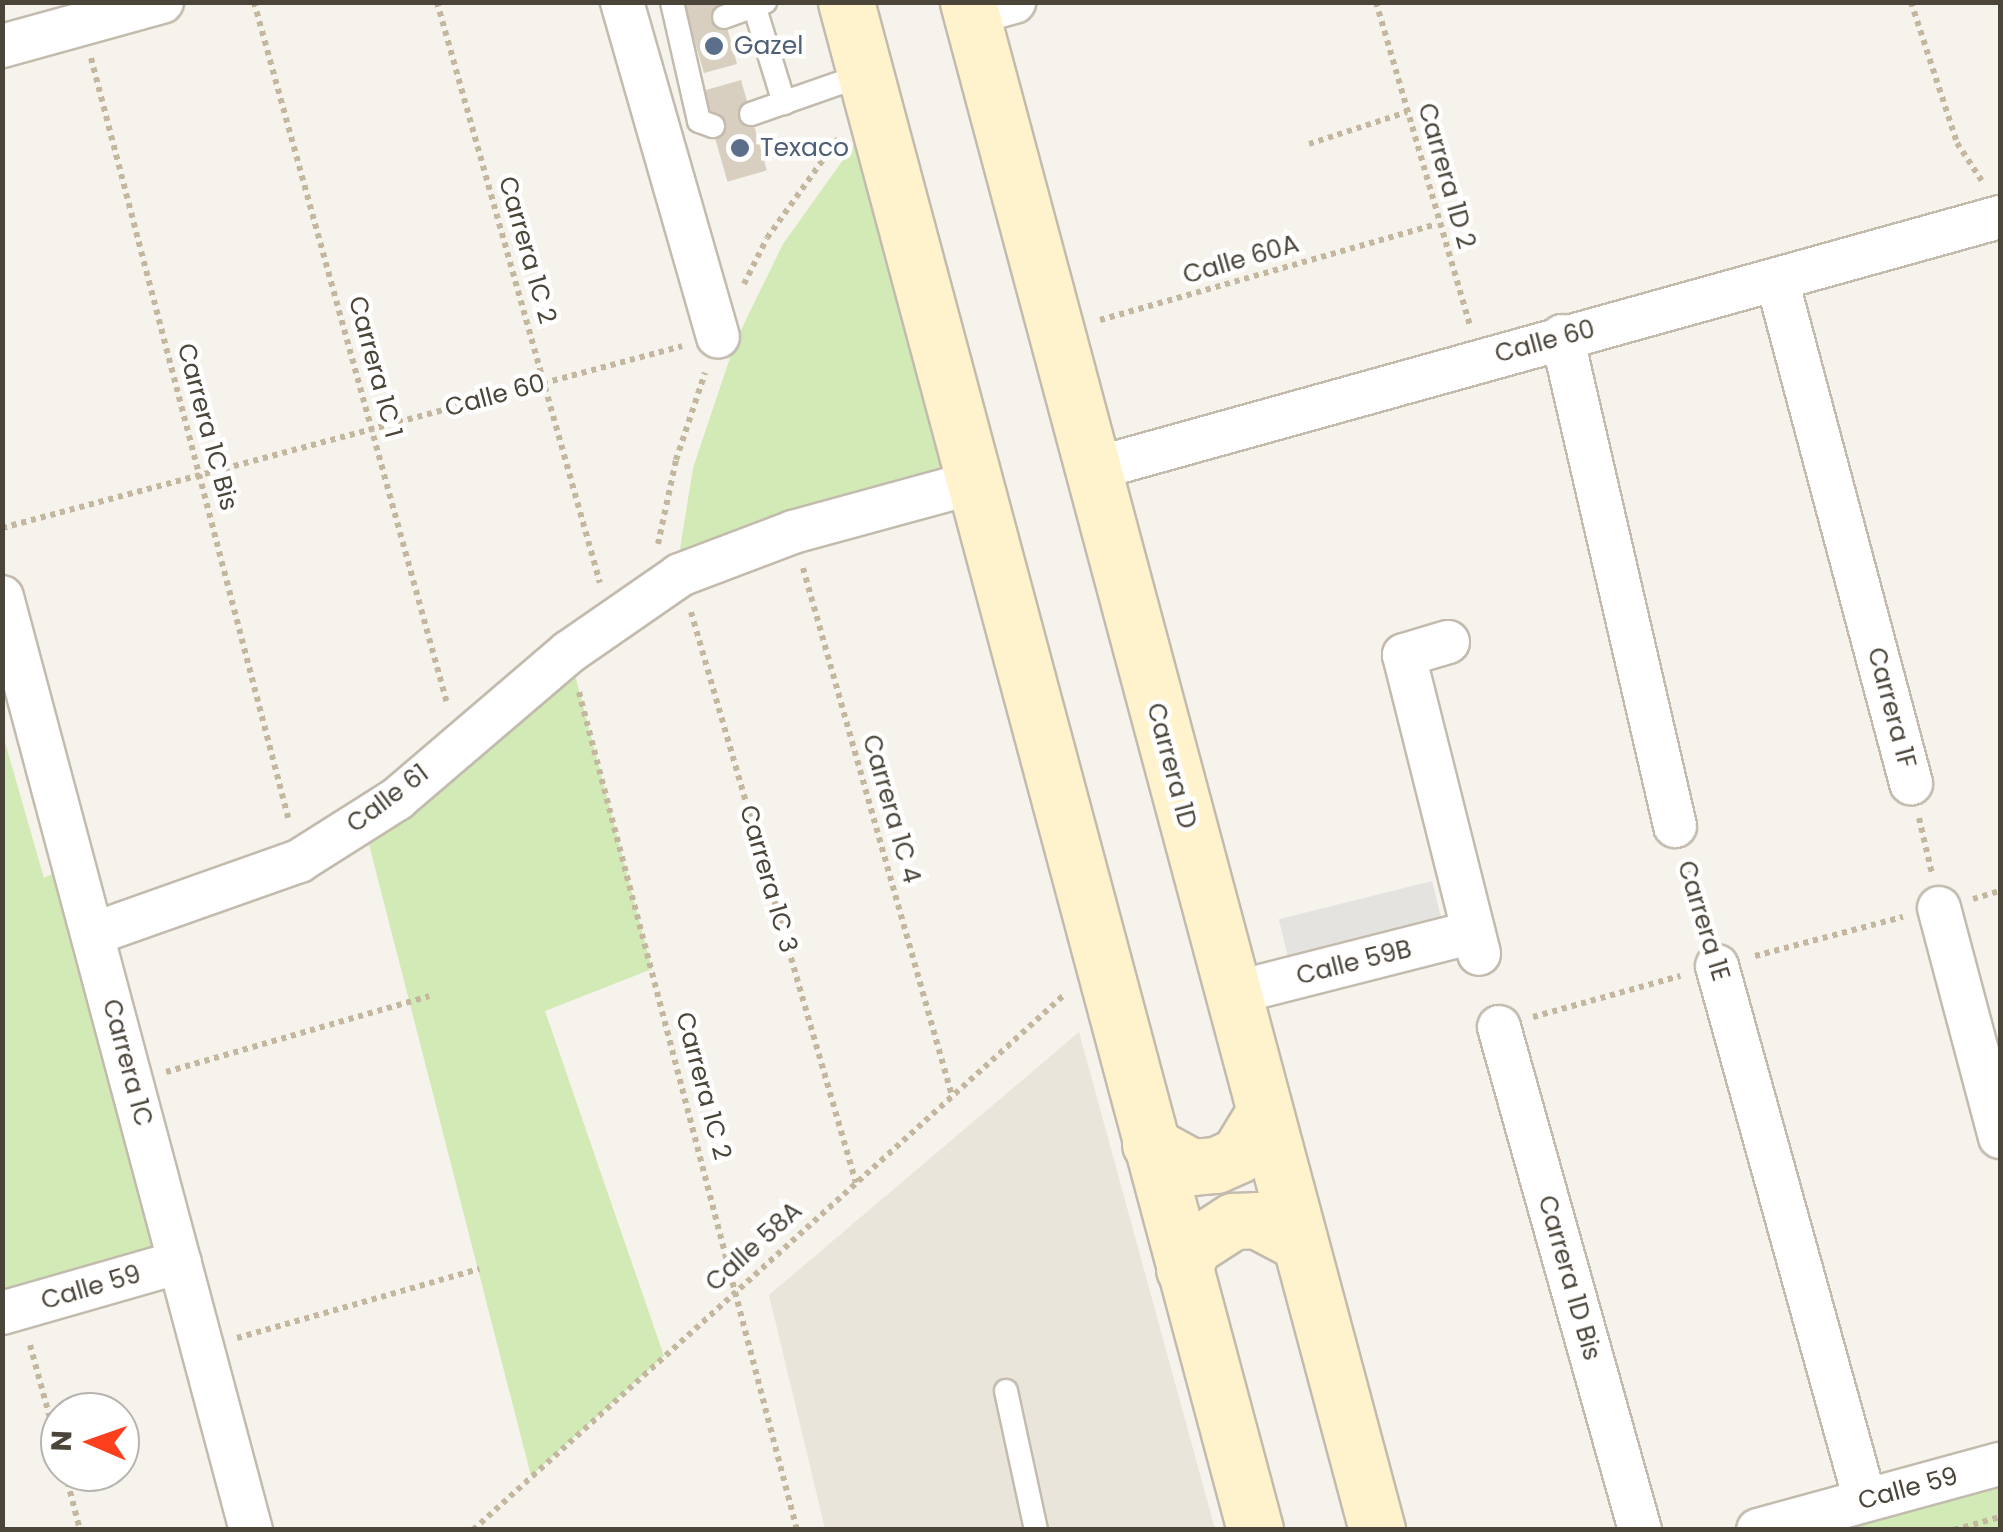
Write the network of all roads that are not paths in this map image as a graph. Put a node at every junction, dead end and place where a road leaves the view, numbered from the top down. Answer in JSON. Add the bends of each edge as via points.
{"nodes":[{"id":1,"x":162,"y":2,"type":"edge"},
{"id":2,"x":622,"y":2,"type":"edge"},
{"id":3,"x":672,"y":2,"type":"edge"},
{"id":4,"x":846,"y":2,"type":"edge"},
{"id":5,"x":757,"y":4,"type":"edge"},
{"id":6,"x":984,"y":6,"type":"edge"},
{"id":7,"x":724,"y":17,"type":"dead end"},
{"id":8,"x":2,"y":46,"type":"edge"},
{"id":9,"x":870,"y":91,"type":"junction"},
{"id":10,"x":784,"y":102,"type":"junction"},
{"id":11,"x":750,"y":114,"type":"dead end"},
{"id":12,"x":713,"y":126,"type":"dead end"},
{"id":13,"x":1995,"y":205,"type":"edge"},
{"id":14,"x":1777,"y":280,"type":"junction"},
{"id":15,"x":718,"y":336,"type":"road end"},
{"id":16,"x":1562,"y":336,"type":"junction"},
{"id":17,"x":1090,"y":470,"type":"junction"},
{"id":18,"x":972,"y":483,"type":"junction"},
{"id":19,"x":2,"y":597,"type":"edge"},
{"id":20,"x":1448,"y":642,"type":"dead end"},
{"id":21,"x":1911,"y":783,"type":"road end"},
{"id":22,"x":1674,"y":826,"type":"road end"},
{"id":23,"x":1939,"y":908,"type":"road end"},
{"id":24,"x":92,"y":934,"type":"junction"},
{"id":25,"x":1717,"y":966,"type":"road end"},
{"id":26,"x":1234,"y":994,"type":"junction"},
{"id":27,"x":1498,"y":1027,"type":"dead end"},
{"id":28,"x":1263,"y":1114,"type":"junction"},
{"id":29,"x":2000,"y":1137,"type":"edge"},
{"id":30,"x":1150,"y":1144,"type":"junction"},
{"id":31,"x":1298,"y":1242,"type":"junction"},
{"id":32,"x":180,"y":1262,"type":"junction"},
{"id":33,"x":1184,"y":1269,"type":"junction"},
{"id":34,"x":11,"y":1311,"type":"edge"},
{"id":35,"x":1006,"y":1391,"type":"dead end"},
{"id":36,"x":2000,"y":1464,"type":"edge"},
{"id":37,"x":1865,"y":1500,"type":"junction"},
{"id":38,"x":251,"y":1530,"type":"edge"},
{"id":39,"x":1036,"y":1530,"type":"edge"},
{"id":40,"x":1255,"y":1530,"type":"edge"},
{"id":41,"x":1377,"y":1530,"type":"edge"},
{"id":42,"x":1640,"y":1530,"type":"edge"},
{"id":43,"x":1758,"y":1530,"type":"edge"}],
"edges":[{"from":1,"to":8,"type":"street"},
{"from":2,"to":15,"type":"street"},
{"from":3,"to":12,"type":"lane","via":[[684,29],[700,121]]},
{"from":4,"to":9,"type":"street"},
{"from":5,"to":7,"type":"lane"},
{"from":5,"to":10,"type":"lane"},
{"from":6,"to":17,"type":"street","name":"Carrera 1D"},
{"from":9,"to":10,"type":"lane"},
{"from":9,"to":18,"type":"street"},
{"from":10,"to":11,"type":"lane"},
{"from":13,"to":14,"type":"street","name":"Calle 60"},
{"from":14,"to":16,"type":"street","name":"Calle 60"},
{"from":14,"to":21,"type":"street","name":"Carrera 1F"},
{"from":16,"to":17,"type":"street","name":"Calle 60"},
{"from":16,"to":22,"type":"street","name":"Carrera 1E"},
{"from":17,"to":26,"type":"street","name":"Carrera 1D"},
{"from":18,"to":24,"type":"street","name":"Calle 61","via":[[793,532],[663,587],[569,652],[397,799],[299,860]]},
{"from":18,"to":30,"type":"street"},
{"from":19,"to":24,"type":"street","name":"Carrera 1C"},
{"from":20,"to":26,"type":"street","name":"Calle 59B","via":[[1404,654],[1476,943]]},
{"from":23,"to":29,"type":"street"},
{"from":24,"to":32,"type":"street","name":"Carrera 1C"},
{"from":25,"to":37,"type":"street","name":"Carrera 1E"},
{"from":26,"to":28,"type":"street","name":"Carrera 1D"},
{"from":27,"to":42,"type":"street","name":"Carrera 1D Bis"},
{"from":28,"to":30,"type":"street","via":[[1238,1155],[1216,1165],[1169,1159]]},
{"from":28,"to":31,"type":"street","name":"Carrera 1D"},
{"from":30,"to":33,"type":"street"},
{"from":31,"to":33,"type":"street","via":[[1268,1223],[1233,1220],[1194,1247]]},
{"from":31,"to":41,"type":"street","name":"Carrera 1D"},
{"from":32,"to":34,"type":"street","name":"Calle 59"},
{"from":32,"to":38,"type":"street","name":"Carrera 1C"},
{"from":33,"to":40,"type":"street"},
{"from":35,"to":39,"type":"lane"},
{"from":36,"to":37,"type":"street","name":"Calle 59"},
{"from":37,"to":43,"type":"street","name":"Calle 59"}]}
